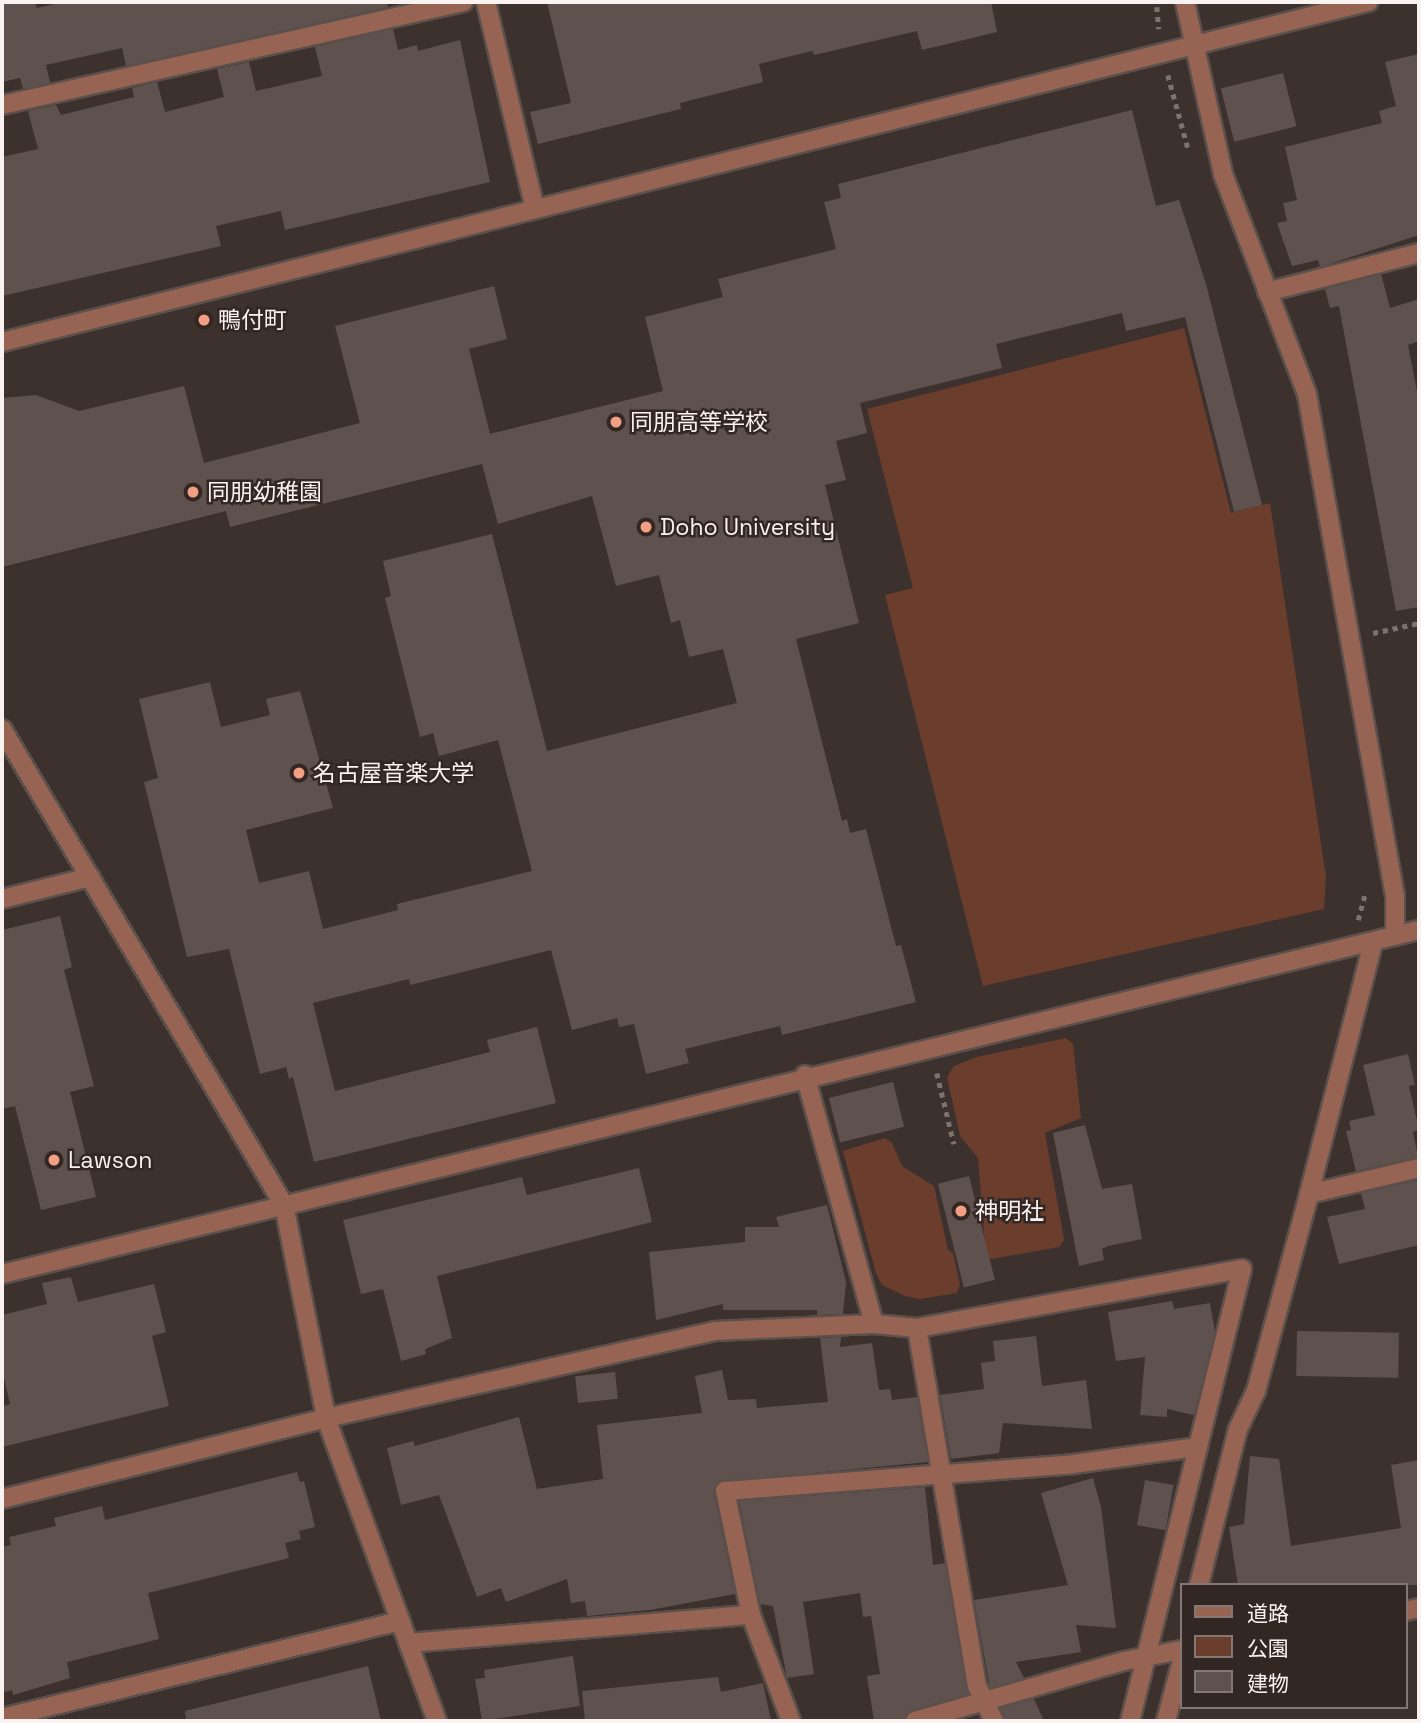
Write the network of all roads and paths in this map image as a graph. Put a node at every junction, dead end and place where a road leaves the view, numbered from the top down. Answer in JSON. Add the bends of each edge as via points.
{"nodes":[{"id":1,"x":464,"y":2,"type":"edge"},
{"id":2,"x":486,"y":2,"type":"edge"},
{"id":3,"x":1156,"y":2,"type":"edge"},
{"id":4,"x":1185,"y":2,"type":"edge"},
{"id":5,"x":1368,"y":2,"type":"edge"},
{"id":6,"x":1192,"y":46,"type":"junction"},
{"id":7,"x":1162,"y":53,"type":"junction"},
{"id":8,"x":2,"y":105,"type":"edge"},
{"id":9,"x":1189,"y":152,"type":"dead end"},
{"id":10,"x":535,"y":209,"type":"junction"},
{"id":11,"x":1419,"y":253,"type":"edge"},
{"id":12,"x":1267,"y":292,"type":"junction"},
{"id":13,"x":2,"y":342,"type":"edge"},
{"id":14,"x":1419,"y":623,"type":"edge"},
{"id":15,"x":1351,"y":638,"type":"junction"},
{"id":16,"x":2,"y":729,"type":"edge"},
{"id":17,"x":90,"y":877,"type":"junction"},
{"id":18,"x":1368,"y":885,"type":"dead end"},
{"id":19,"x":2,"y":899,"type":"edge"},
{"id":20,"x":1419,"y":930,"type":"edge"},
{"id":21,"x":1395,"y":936,"type":"junction"},
{"id":22,"x":1373,"y":942,"type":"junction"},
{"id":23,"x":1351,"y":947,"type":"junction"},
{"id":24,"x":930,"y":1046,"type":"junction"},
{"id":25,"x":805,"y":1075,"type":"junction"},
{"id":26,"x":954,"y":1144,"type":"dead end"},
{"id":27,"x":1419,"y":1168,"type":"edge"},
{"id":28,"x":1309,"y":1194,"type":"junction"},
{"id":29,"x":284,"y":1205,"type":"junction"},
{"id":30,"x":2,"y":1273,"type":"edge"},
{"id":31,"x":874,"y":1324,"type":"junction"},
{"id":32,"x":916,"y":1328,"type":"junction"},
{"id":33,"x":326,"y":1418,"type":"junction"},
{"id":34,"x":1198,"y":1447,"type":"junction"},
{"id":35,"x":940,"y":1475,"type":"junction"},
{"id":36,"x":2,"y":1499,"type":"edge"},
{"id":37,"x":1200,"y":1583,"type":"edge"},
{"id":38,"x":751,"y":1615,"type":"junction"},
{"id":39,"x":400,"y":1621,"type":"junction"},
{"id":40,"x":408,"y":1643,"type":"junction"},
{"id":41,"x":1180,"y":1650,"type":"edge"},
{"id":42,"x":1148,"y":1656,"type":"junction"},
{"id":43,"x":1180,"y":1668,"type":"edge"},
{"id":44,"x":985,"y":1704,"type":"junction"},
{"id":45,"x":2,"y":1718,"type":"edge"},
{"id":46,"x":437,"y":1721,"type":"edge"},
{"id":47,"x":791,"y":1721,"type":"edge"},
{"id":48,"x":915,"y":1721,"type":"edge"},
{"id":49,"x":994,"y":1721,"type":"edge"},
{"id":50,"x":1130,"y":1721,"type":"edge"},
{"id":51,"x":1166,"y":1721,"type":"edge"}],
"edges":[{"from":1,"to":8,"type":"street"},
{"from":2,"to":10,"type":"street"},
{"from":3,"to":7,"type":"path"},
{"from":4,"to":6,"type":"street"},
{"from":5,"to":6,"type":"street"},
{"from":6,"to":7,"type":"street"},
{"from":6,"to":12,"type":"street","via":[[1223,174]]},
{"from":7,"to":9,"type":"path"},
{"from":7,"to":10,"type":"street"},
{"from":10,"to":13,"type":"street"},
{"from":11,"to":12,"type":"street"},
{"from":12,"to":15,"type":"street","via":[[1307,394]]},
{"from":14,"to":15,"type":"path"},
{"from":15,"to":21,"type":"street","via":[[1395,896]]},
{"from":16,"to":17,"type":"street"},
{"from":17,"to":19,"type":"street"},
{"from":17,"to":29,"type":"street"},
{"from":18,"to":23,"type":"path"},
{"from":20,"to":21,"type":"street"},
{"from":21,"to":22,"type":"street"},
{"from":22,"to":23,"type":"street"},
{"from":22,"to":28,"type":"street"},
{"from":23,"to":24,"type":"street"},
{"from":24,"to":25,"type":"street"},
{"from":24,"to":26,"type":"path"},
{"from":25,"to":29,"type":"street"},
{"from":25,"to":31,"type":"street"},
{"from":27,"to":28,"type":"street"},
{"from":28,"to":37,"type":"street","via":[[1256,1391],[1238,1429]]},
{"from":29,"to":30,"type":"street"},
{"from":29,"to":33,"type":"street"},
{"from":31,"to":32,"type":"street"},
{"from":31,"to":33,"type":"street","via":[[715,1331]]},
{"from":32,"to":34,"type":"street","via":[[1242,1269]]},
{"from":32,"to":35,"type":"street"},
{"from":33,"to":36,"type":"street"},
{"from":33,"to":39,"type":"street"},
{"from":34,"to":35,"type":"street","via":[[1066,1465]]},
{"from":34,"to":42,"type":"street"},
{"from":35,"to":38,"type":"street","via":[[725,1491]]},
{"from":35,"to":44,"type":"street","via":[[976,1686]]},
{"from":38,"to":40,"type":"street"},
{"from":38,"to":47,"type":"street"},
{"from":39,"to":40,"type":"street"},
{"from":39,"to":45,"type":"street"},
{"from":40,"to":46,"type":"street"},
{"from":41,"to":42,"type":"street"},
{"from":42,"to":44,"type":"street"},
{"from":42,"to":50,"type":"street"},
{"from":43,"to":51,"type":"street"},
{"from":44,"to":48,"type":"street"},
{"from":44,"to":49,"type":"street"}]}
